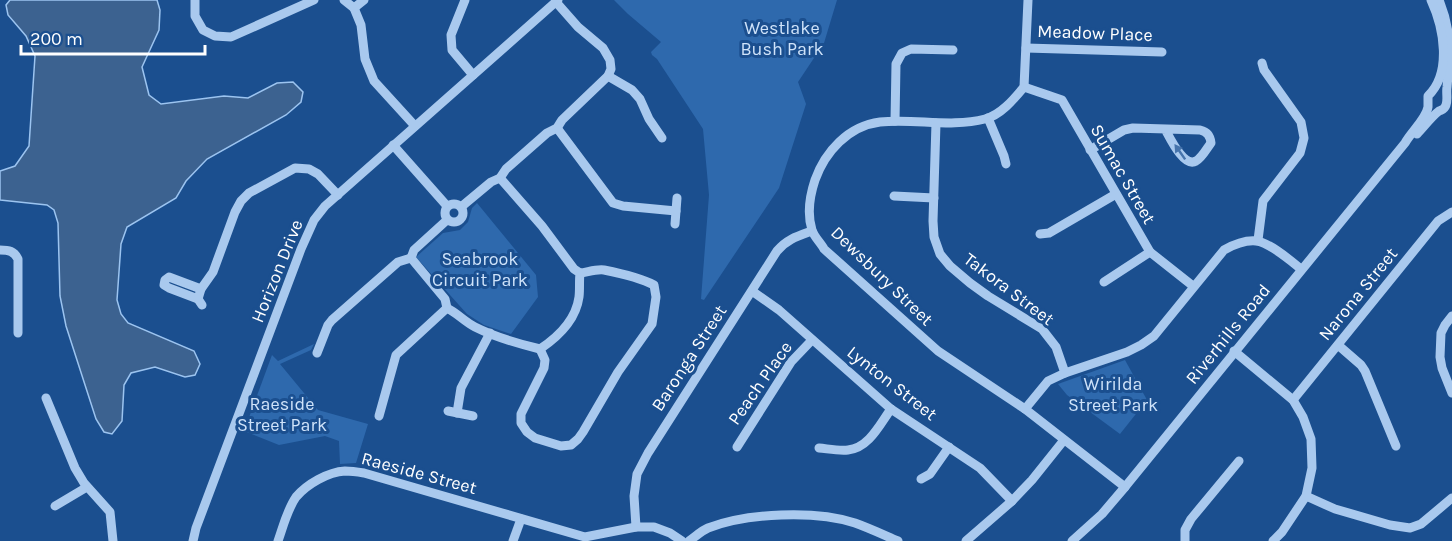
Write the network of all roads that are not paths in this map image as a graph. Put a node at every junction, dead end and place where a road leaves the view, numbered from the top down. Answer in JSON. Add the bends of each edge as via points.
{"nodes":[{"id":1,"x":195,"y":0,"type":"edge"},
{"id":2,"x":314,"y":0,"type":"edge"},
{"id":3,"x":344,"y":0,"type":"edge"},
{"id":4,"x":364,"y":0,"type":"edge"},
{"id":5,"x":465,"y":0,"type":"edge"},
{"id":6,"x":1028,"y":0,"type":"edge"},
{"id":7,"x":1431,"y":0,"type":"edge"},
{"id":8,"x":1439,"y":0,"type":"edge"},
{"id":9,"x":557,"y":1,"type":"edge"},
{"id":10,"x":293,"y":4,"type":"edge"},
{"id":11,"x":354,"y":8,"type":"junction"},
{"id":12,"x":1026,"y":48,"type":"junction"},
{"id":13,"x":953,"y":50,"type":"dead end"},
{"id":14,"x":1162,"y":52,"type":"dead end"},
{"id":15,"x":1262,"y":63,"type":"dead end"},
{"id":16,"x":473,"y":75,"type":"junction"},
{"id":17,"x":608,"y":76,"type":"junction"},
{"id":18,"x":1023,"y":87,"type":"junction"},
{"id":19,"x":1434,"y":92,"type":"junction"},
{"id":20,"x":1428,"y":106,"type":"junction"},
{"id":21,"x":1446,"y":106,"type":"edge"},
{"id":22,"x":988,"y":118,"type":"junction"},
{"id":23,"x":895,"y":121,"type":"junction"},
{"id":24,"x":936,"y":123,"type":"junction"},
{"id":25,"x":415,"y":126,"type":"junction"},
{"id":26,"x":557,"y":128,"type":"junction"},
{"id":27,"x":1165,"y":129,"type":"junction"},
{"id":28,"x":662,"y":138,"type":"dead end"},
{"id":29,"x":1405,"y":143,"type":"junction"},
{"id":30,"x":393,"y":145,"type":"junction"},
{"id":31,"x":1090,"y":150,"type":"junction"},
{"id":32,"x":1006,"y":164,"type":"dead end"},
{"id":33,"x":500,"y":177,"type":"junction"},
{"id":34,"x":1116,"y":194,"type":"junction"},
{"id":35,"x":338,"y":195,"type":"junction"},
{"id":36,"x":894,"y":196,"type":"dead end"},
{"id":37,"x":677,"y":198,"type":"dead end"},
{"id":38,"x":934,"y":198,"type":"junction"},
{"id":39,"x":447,"y":206,"type":"junction"},
{"id":40,"x":461,"y":207,"type":"junction"},
{"id":41,"x":676,"y":211,"type":"junction"},
{"id":42,"x":1452,"y":212,"type":"edge"},
{"id":43,"x":447,"y":220,"type":"junction"},
{"id":44,"x":675,"y":224,"type":"dead end"},
{"id":45,"x":812,"y":231,"type":"junction"},
{"id":46,"x":1040,"y":234,"type":"dead end"},
{"id":47,"x":1257,"y":240,"type":"junction"},
{"id":48,"x":0,"y":250,"type":"edge"},
{"id":49,"x":1150,"y":252,"type":"junction"},
{"id":50,"x":411,"y":258,"type":"junction"},
{"id":51,"x":1301,"y":269,"type":"junction"},
{"id":52,"x":580,"y":273,"type":"junction"},
{"id":53,"x":1104,"y":282,"type":"dead end"},
{"id":54,"x":1193,"y":286,"type":"junction"},
{"id":55,"x":201,"y":289,"type":"junction"},
{"id":56,"x":752,"y":291,"type":"junction"},
{"id":57,"x":447,"y":308,"type":"junction"},
{"id":58,"x":1452,"y":316,"type":"edge"},
{"id":59,"x":18,"y":333,"type":"dead end"},
{"id":60,"x":490,"y":333,"type":"junction"},
{"id":61,"x":812,"y":340,"type":"junction"},
{"id":62,"x":1338,"y":345,"type":"junction"},
{"id":63,"x":540,"y":349,"type":"junction"},
{"id":64,"x":1234,"y":351,"type":"junction"},
{"id":65,"x":317,"y":353,"type":"dead end"},
{"id":66,"x":1065,"y":373,"type":"junction"},
{"id":67,"x":1452,"y":393,"type":"edge"},
{"id":68,"x":46,"y":398,"type":"dead end"},
{"id":69,"x":1293,"y":400,"type":"junction"},
{"id":70,"x":891,"y":409,"type":"junction"},
{"id":71,"x":1025,"y":409,"type":"junction"},
{"id":72,"x":379,"y":416,"type":"dead end"},
{"id":73,"x":473,"y":416,"type":"dead end"},
{"id":74,"x":1064,"y":440,"type":"junction"},
{"id":75,"x":1396,"y":446,"type":"dead end"},
{"id":76,"x":737,"y":447,"type":"dead end"},
{"id":77,"x":949,"y":447,"type":"junction"},
{"id":78,"x":819,"y":448,"type":"dead end"},
{"id":79,"x":1239,"y":461,"type":"dead end"},
{"id":80,"x":921,"y":479,"type":"dead end"},
{"id":81,"x":87,"y":487,"type":"junction"},
{"id":82,"x":1125,"y":487,"type":"junction"},
{"id":83,"x":1306,"y":496,"type":"junction"},
{"id":84,"x":1452,"y":498,"type":"edge"},
{"id":85,"x":1012,"y":501,"type":"junction"},
{"id":86,"x":55,"y":506,"type":"dead end"},
{"id":87,"x":521,"y":519,"type":"junction"},
{"id":88,"x":636,"y":527,"type":"junction"},
{"id":89,"x":585,"y":539,"type":"edge"},
{"id":90,"x":113,"y":541,"type":"edge"},
{"id":91,"x":193,"y":541,"type":"edge"},
{"id":92,"x":278,"y":541,"type":"edge"},
{"id":93,"x":513,"y":541,"type":"edge"},
{"id":94,"x":682,"y":541,"type":"edge"},
{"id":95,"x":689,"y":541,"type":"edge"},
{"id":96,"x":898,"y":541,"type":"edge"},
{"id":97,"x":966,"y":541,"type":"edge"},
{"id":98,"x":1072,"y":541,"type":"edge"},
{"id":99,"x":1185,"y":541,"type":"edge"},
{"id":100,"x":1273,"y":541,"type":"edge"}],
"edges":[{"from":1,"to":10,"type":"street","via":[[195,16],[203,30],[231,38]]},
{"from":2,"to":10,"type":"street"},
{"from":3,"to":11,"type":"street"},
{"from":4,"to":11,"type":"street"},
{"from":5,"to":16,"type":"street","via":[[451,35],[452,50]]},
{"from":6,"to":12,"type":"street"},
{"from":7,"to":19,"type":"street","via":[[1444,52]]},
{"from":8,"to":21,"type":"street","via":[[1450,37]]},
{"from":9,"to":16,"type":"street","name":"Horizon Drive"},
{"from":9,"to":17,"type":"street","via":[[583,32],[603,48],[610,60]]},
{"from":11,"to":25,"type":"street","via":[[370,72]]},
{"from":12,"to":14,"type":"street","name":"Meadow Place"},
{"from":12,"to":18,"type":"street"},
{"from":13,"to":23,"type":"street","via":[[911,49],[902,53],[896,64]]},
{"from":15,"to":47,"type":"street","via":[[1301,122],[1304,138],[1300,153],[1263,201]]},
{"from":16,"to":25,"type":"street","name":"Horizon Drive"},
{"from":17,"to":26,"type":"street"},
{"from":17,"to":28,"type":"street","via":[[640,99]]},
{"from":18,"to":22,"type":"street"},
{"from":18,"to":31,"type":"street","name":"Sumac Street","via":[[1062,100]]},
{"from":19,"to":20,"type":"street","via":[[1428,96]]},
{"from":19,"to":21,"type":"street","via":[[1440,92]]},
{"from":20,"to":21,"type":"street","via":[[1432,110]]},
{"from":20,"to":29,"type":"street","name":"Riverhills Road"},
{"from":21,"to":29,"type":"street","name":"Riverhills Road"},
{"from":22,"to":24,"type":"street","name":"Dewsbury Street"},
{"from":22,"to":32,"type":"street"},
{"from":23,"to":24,"type":"street","name":"Dewsbury Street"},
{"from":23,"to":45,"type":"street","name":"Dewsbury Street","via":[[861,127],[842,138],[828,153],[811,193]]},
{"from":24,"to":38,"type":"street","name":"Takora Street"},
{"from":25,"to":30,"type":"street","name":"Horizon Drive"},
{"from":26,"to":33,"type":"street"},
{"from":26,"to":41,"type":"street","via":[[613,203]]},
{"from":27,"to":27,"type":"street","one_way":true,"via":[[1200,129],[1210,136],[1211,143],[1199,159],[1189,163]]},
{"from":27,"to":31,"type":"street","via":[[1124,130]]},
{"from":29,"to":51,"type":"street","name":"Riverhills Road"},
{"from":30,"to":35,"type":"street","name":"Horizon Drive"},
{"from":30,"to":39,"type":"street"},
{"from":31,"to":34,"type":"street","name":"Sumac Street"},
{"from":33,"to":40,"type":"street"},
{"from":33,"to":52,"type":"street"},
{"from":34,"to":46,"type":"street","via":[[1049,233]]},
{"from":34,"to":49,"type":"street","name":"Sumac Street"},
{"from":35,"to":55,"type":"street","via":[[318,174],[295,168],[249,193],[235,212],[213,272]]},
{"from":35,"to":91,"type":"street","name":"Horizon Drive","via":[[308,232]]},
{"from":36,"to":38,"type":"street"},
{"from":37,"to":41,"type":"street"},
{"from":38,"to":66,"type":"street","name":"Takora Street","via":[[934,237],[940,254],[970,284],[1041,329],[1056,346]]},
{"from":39,"to":40,"type":"street"},
{"from":39,"to":43,"type":"street"},
{"from":40,"to":43,"type":"street","via":[[460,221]]},
{"from":41,"to":44,"type":"street"},
{"from":42,"to":62,"type":"street","name":"Narona Street","via":[[1438,221]]},
{"from":43,"to":50,"type":"street","via":[[414,250]]},
{"from":45,"to":56,"type":"street","name":"Baronga Street","via":[[783,244]]},
{"from":45,"to":71,"type":"street","name":"Dewsbury Street","via":[[824,249],[938,351]]},
{"from":47,"to":51,"type":"street"},
{"from":47,"to":54,"type":"street","via":[[1224,250]]},
{"from":48,"to":59,"type":"street","via":[[9,250],[18,260]]},
{"from":49,"to":53,"type":"street"},
{"from":49,"to":54,"type":"street","name":"Sumac Street"},
{"from":50,"to":57,"type":"street","via":[[445,299]]},
{"from":50,"to":65,"type":"street","via":[[398,262],[332,320]]},
{"from":51,"to":64,"type":"street","name":"Riverhills Road"},
{"from":52,"to":63,"type":"street","via":[[579,299],[573,315],[562,331]]},
{"from":52,"to":63,"type":"street","via":[[604,270],[645,281],[654,285],[656,297],[652,324],[571,445],[535,438],[521,423],[521,414],[544,368]]},
{"from":54,"to":66,"type":"street","via":[[1154,336],[1141,345]]},
{"from":55,"to":55,"type":"street","via":[[200,302],[164,285],[169,277]]},
{"from":56,"to":61,"type":"street","name":"Lynton Street"},
{"from":56,"to":88,"type":"street","name":"Baronga Street","via":[[637,474]]},
{"from":57,"to":60,"type":"street"},
{"from":57,"to":72,"type":"street","via":[[396,355]]},
{"from":58,"to":67,"type":"street","via":[[1441,333],[1440,357]]},
{"from":60,"to":63,"type":"street"},
{"from":60,"to":73,"type":"street","via":[[453,412]]},
{"from":61,"to":70,"type":"street","name":"Lynton Street"},
{"from":61,"to":76,"type":"street","name":"Peach Place","via":[[791,362]]},
{"from":62,"to":69,"type":"street","name":"Narona Street"},
{"from":62,"to":75,"type":"street","via":[[1365,370]]},
{"from":64,"to":69,"type":"street"},
{"from":64,"to":82,"type":"street","name":"Riverhills Road"},
{"from":66,"to":71,"type":"street","via":[[1047,381]]},
{"from":68,"to":81,"type":"street"},
{"from":69,"to":83,"type":"street","via":[[1311,439],[1312,468]]},
{"from":70,"to":77,"type":"street","name":"Lynton Street"},
{"from":70,"to":78,"type":"street","via":[[860,448]]},
{"from":71,"to":74,"type":"street","name":"Dewsbury Street"},
{"from":74,"to":82,"type":"street","name":"Dewsbury Street"},
{"from":74,"to":85,"type":"street"},
{"from":77,"to":80,"type":"street","via":[[930,474]]},
{"from":77,"to":85,"type":"street","name":"Lynton Street","via":[[980,468]]},
{"from":79,"to":99,"type":"street","via":[[1191,519]]},
{"from":81,"to":86,"type":"street"},
{"from":81,"to":90,"type":"street","via":[[110,512]]},
{"from":82,"to":98,"type":"street","name":"Riverhills Road"},
{"from":83,"to":84,"type":"street","via":[[1335,509],[1410,528],[1421,524]]},
{"from":83,"to":100,"type":"street"},
{"from":85,"to":97,"type":"street"},
{"from":87,"to":89,"type":"street","name":"Raeside Street"},
{"from":87,"to":92,"type":"street","name":"Raeside Street","via":[[364,473],[345,471],[324,477],[297,497]]},
{"from":87,"to":93,"type":"street"},
{"from":88,"to":89,"type":"street","name":"Raeside Street"},
{"from":88,"to":94,"type":"street","name":"Raeside Street","via":[[654,527]]},
{"from":95,"to":96,"type":"street","via":[[706,529],[771,515],[812,515],[853,522]]}]}
